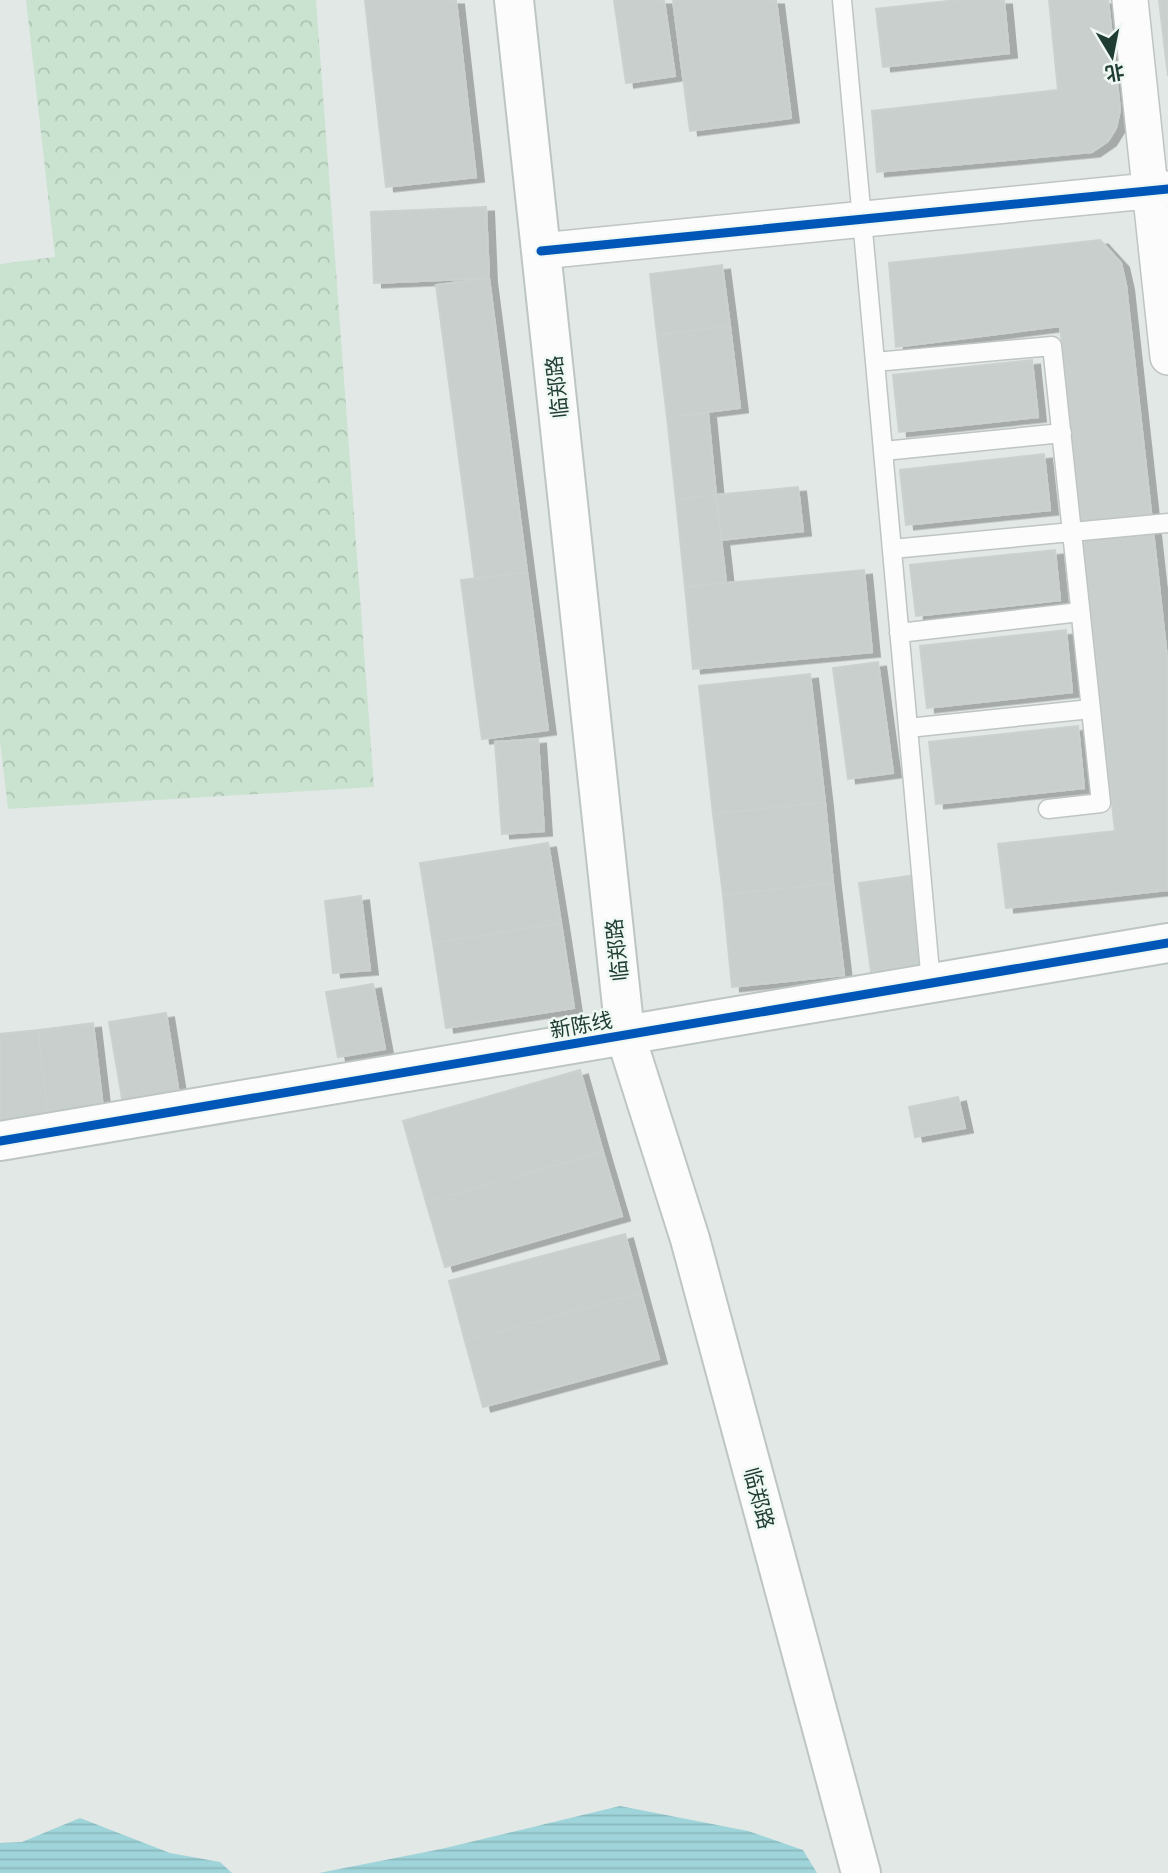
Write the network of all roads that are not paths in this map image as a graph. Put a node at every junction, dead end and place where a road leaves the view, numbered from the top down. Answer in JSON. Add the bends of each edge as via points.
{"nodes":[{"id":1,"x":514,"y":0,"type":"edge"},
{"id":2,"x":842,"y":0,"type":"edge"},
{"id":3,"x":1130,"y":0,"type":"edge"},
{"id":4,"x":1159,"y":190,"type":"edge"},
{"id":5,"x":863,"y":219,"type":"junction"},
{"id":6,"x":541,"y":251,"type":"junction"},
{"id":7,"x":1168,"y":357,"type":"edge"},
{"id":8,"x":875,"y":362,"type":"junction"},
{"id":9,"x":1062,"y":433,"type":"junction"},
{"id":10,"x":884,"y":450,"type":"junction"},
{"id":11,"x":1168,"y":523,"type":"edge"},
{"id":12,"x":1072,"y":532,"type":"junction"},
{"id":13,"x":891,"y":549,"type":"junction"},
{"id":14,"x":1080,"y":612,"type":"junction"},
{"id":15,"x":899,"y":633,"type":"junction"},
{"id":16,"x":1091,"y":709,"type":"junction"},
{"id":17,"x":908,"y":728,"type":"junction"},
{"id":18,"x":1048,"y":809,"type":"dead end"},
{"id":19,"x":1168,"y":943,"type":"edge"},
{"id":20,"x":931,"y":983,"type":"junction"},
{"id":21,"x":625,"y":1034,"type":"junction"},
{"id":22,"x":0,"y":1141,"type":"edge"},
{"id":23,"x":861,"y":1873,"type":"edge"}],
"edges":[{"from":1,"to":6,"type":"main road","name":"临郑路"},
{"from":2,"to":5,"type":"lane"},
{"from":3,"to":4,"type":"street"},
{"from":4,"to":5,"type":"street"},
{"from":4,"to":7,"type":"street"},
{"from":5,"to":6,"type":"street"},
{"from":5,"to":8,"type":"lane"},
{"from":6,"to":21,"type":"main road","name":"临郑路"},
{"from":8,"to":9,"type":"lane","via":[[1052,346]]},
{"from":8,"to":10,"type":"lane"},
{"from":9,"to":10,"type":"lane"},
{"from":9,"to":12,"type":"lane"},
{"from":10,"to":13,"type":"lane"},
{"from":11,"to":12,"type":"lane"},
{"from":12,"to":13,"type":"lane"},
{"from":12,"to":14,"type":"lane"},
{"from":13,"to":15,"type":"lane"},
{"from":14,"to":15,"type":"lane"},
{"from":14,"to":16,"type":"lane"},
{"from":15,"to":17,"type":"lane"},
{"from":16,"to":17,"type":"lane"},
{"from":16,"to":18,"type":"lane","via":[[1101,803]]},
{"from":17,"to":20,"type":"lane"},
{"from":19,"to":20,"type":"main road","name":"新陈线"},
{"from":20,"to":21,"type":"main road","name":"新陈线"},
{"from":21,"to":22,"type":"main road","name":"新陈线"},
{"from":21,"to":23,"type":"main road","name":"临郑路","via":[[691,1239]]}]}
